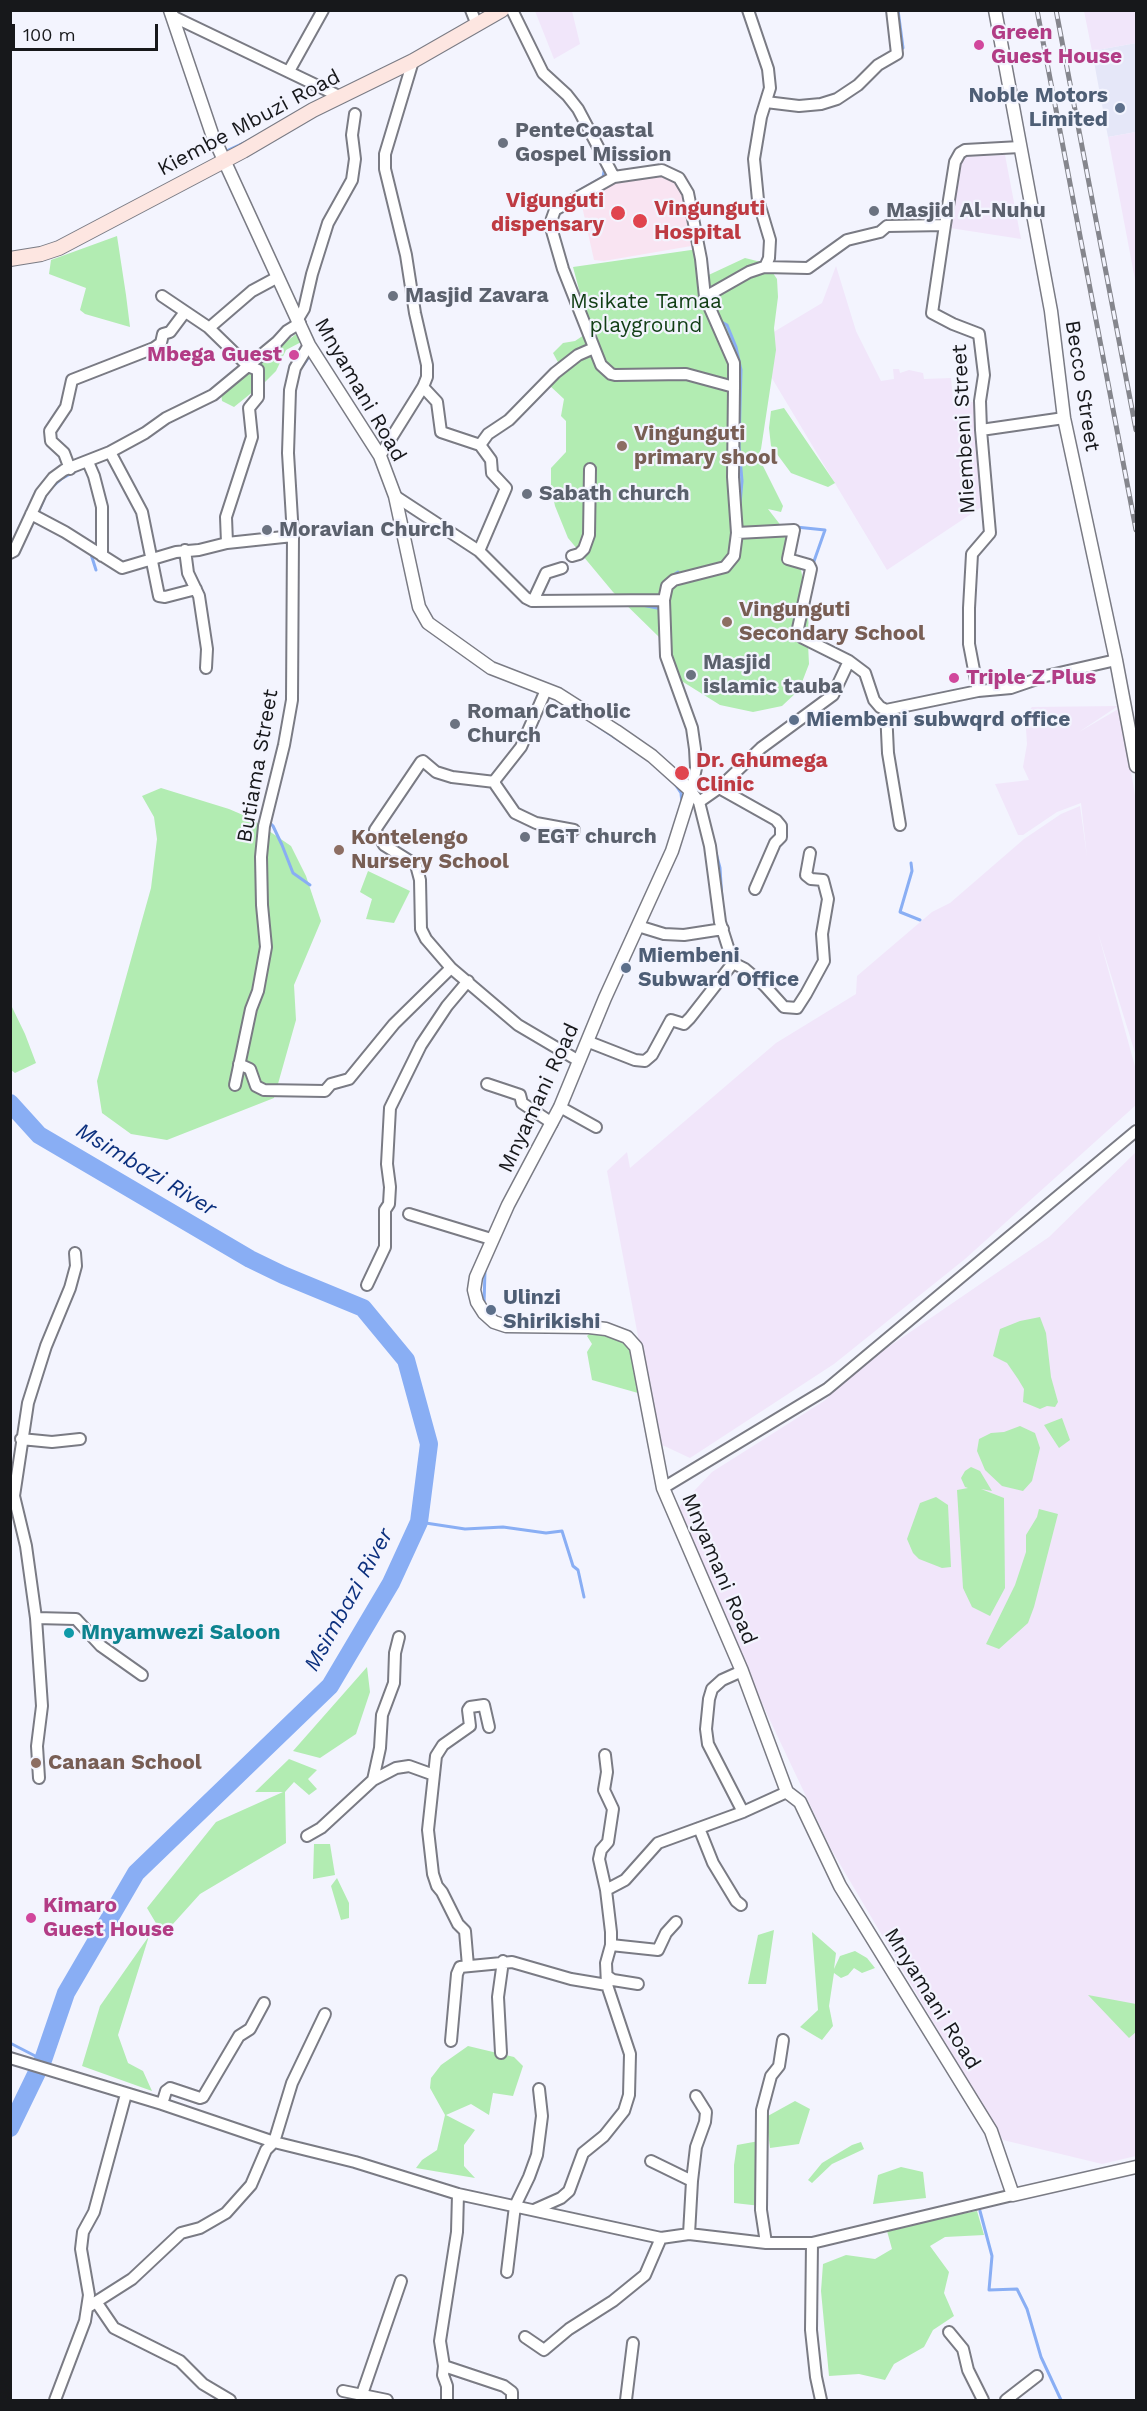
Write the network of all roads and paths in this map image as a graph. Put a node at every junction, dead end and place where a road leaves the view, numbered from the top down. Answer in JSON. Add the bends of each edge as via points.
{"nodes":[{"id":1,"x":323,"y":10,"type":"edge"},
{"id":2,"x":471,"y":10,"type":"edge"},
{"id":3,"x":502,"y":10,"type":"edge"},
{"id":4,"x":513,"y":10,"type":"edge"},
{"id":5,"x":748,"y":10,"type":"edge"},
{"id":6,"x":892,"y":10,"type":"edge"},
{"id":7,"x":995,"y":10,"type":"edge"},
{"id":8,"x":171,"y":14,"type":"edge"},
{"id":9,"x":477,"y":25,"type":"junction"},
{"id":10,"x":413,"y":61,"type":"junction"},
{"id":11,"x":289,"y":71,"type":"junction"},
{"id":12,"x":341,"y":97,"type":"junction"},
{"id":13,"x":766,"y":102,"type":"junction"},
{"id":14,"x":356,"y":114,"type":"dead end"},
{"id":15,"x":1020,"y":147,"type":"junction"},
{"id":16,"x":225,"y":161,"type":"junction"},
{"id":17,"x":614,"y":177,"type":"junction"},
{"id":18,"x":945,"y":225,"type":"junction"},
{"id":19,"x":10,"y":259,"type":"edge"},
{"id":20,"x":765,"y":267,"type":"junction"},
{"id":21,"x":278,"y":277,"type":"junction"},
{"id":22,"x":162,"y":296,"type":"dead end"},
{"id":23,"x":705,"y":297,"type":"junction"},
{"id":24,"x":185,"y":312,"type":"junction"},
{"id":25,"x":299,"y":321,"type":"junction"},
{"id":26,"x":209,"y":328,"type":"junction"},
{"id":27,"x":309,"y":345,"type":"junction"},
{"id":28,"x":594,"y":348,"type":"junction"},
{"id":29,"x":248,"y":366,"type":"junction"},
{"id":30,"x":423,"y":387,"type":"junction"},
{"id":31,"x":734,"y":387,"type":"junction"},
{"id":32,"x":1064,"y":418,"type":"junction"},
{"id":33,"x":981,"y":430,"type":"junction"},
{"id":34,"x":480,"y":446,"type":"junction"},
{"id":35,"x":110,"y":452,"type":"junction"},
{"id":36,"x":380,"y":456,"type":"junction"},
{"id":37,"x":88,"y":462,"type":"junction"},
{"id":38,"x":70,"y":469,"type":"junction"},
{"id":39,"x":590,"y":469,"type":"dead end"},
{"id":40,"x":395,"y":496,"type":"junction"},
{"id":41,"x":31,"y":514,"type":"junction"},
{"id":42,"x":737,"y":533,"type":"junction"},
{"id":43,"x":292,"y":536,"type":"junction"},
{"id":44,"x":227,"y":543,"type":"junction"},
{"id":45,"x":186,"y":550,"type":"junction"},
{"id":46,"x":479,"y":551,"type":"junction"},
{"id":47,"x":10,"y":553,"type":"edge"},
{"id":48,"x":102,"y":556,"type":"junction"},
{"id":49,"x":572,"y":556,"type":"dead end"},
{"id":50,"x":152,"y":559,"type":"junction"},
{"id":51,"x":562,"y":568,"type":"dead end"},
{"id":52,"x":195,"y":589,"type":"junction"},
{"id":53,"x":664,"y":600,"type":"junction"},
{"id":54,"x":533,"y":601,"type":"junction"},
{"id":55,"x":1116,"y":660,"type":"junction"},
{"id":56,"x":849,"y":661,"type":"junction"},
{"id":57,"x":206,"y":668,"type":"dead end"},
{"id":58,"x":546,"y":690,"type":"junction"},
{"id":59,"x":978,"y":691,"type":"junction"},
{"id":60,"x":886,"y":710,"type":"junction"},
{"id":61,"x":1137,"y":766,"type":"edge"},
{"id":62,"x":495,"y":782,"type":"junction"},
{"id":63,"x":719,"y":788,"type":"junction"},
{"id":64,"x":691,"y":791,"type":"junction"},
{"id":65,"x":699,"y":802,"type":"junction"},
{"id":66,"x":900,"y":825,"type":"dead end"},
{"id":67,"x":574,"y":830,"type":"dead end"},
{"id":68,"x":810,"y":853,"type":"dead end"},
{"id":69,"x":755,"y":889,"type":"dead end"},
{"id":70,"x":638,"y":926,"type":"junction"},
{"id":71,"x":723,"y":929,"type":"junction"},
{"id":72,"x":733,"y":963,"type":"junction"},
{"id":73,"x":451,"y":968,"type":"junction"},
{"id":74,"x":468,"y":981,"type":"junction"},
{"id":75,"x":589,"y":1042,"type":"junction"},
{"id":76,"x":579,"y":1061,"type":"junction"},
{"id":77,"x":239,"y":1064,"type":"junction"},
{"id":78,"x":487,"y":1084,"type":"dead end"},
{"id":79,"x":235,"y":1085,"type":"dead end"},
{"id":80,"x":560,"y":1107,"type":"junction"},
{"id":81,"x":552,"y":1123,"type":"junction"},
{"id":82,"x":596,"y":1127,"type":"dead end"},
{"id":83,"x":1137,"y":1131,"type":"edge"},
{"id":84,"x":410,"y":1214,"type":"dead end"},
{"id":85,"x":491,"y":1239,"type":"junction"},
{"id":86,"x":75,"y":1253,"type":"dead end"},
{"id":87,"x":367,"y":1285,"type":"dead end"},
{"id":88,"x":21,"y":1439,"type":"junction"},
{"id":89,"x":80,"y":1439,"type":"dead end"},
{"id":90,"x":663,"y":1488,"type":"junction"},
{"id":91,"x":12,"y":1496,"type":"edge"},
{"id":92,"x":36,"y":1618,"type":"junction"},
{"id":93,"x":399,"y":1636,"type":"dead end"},
{"id":94,"x":742,"y":1671,"type":"junction"},
{"id":95,"x":142,"y":1675,"type":"dead end"},
{"id":96,"x":489,"y":1727,"type":"dead end"},
{"id":97,"x":605,"y":1755,"type":"dead end"},
{"id":98,"x":434,"y":1775,"type":"junction"},
{"id":99,"x":39,"y":1778,"type":"dead end"},
{"id":100,"x":374,"y":1780,"type":"junction"},
{"id":101,"x":787,"y":1792,"type":"junction"},
{"id":102,"x":743,"y":1812,"type":"junction"},
{"id":103,"x":699,"y":1828,"type":"junction"},
{"id":104,"x":307,"y":1836,"type":"dead end"},
{"id":105,"x":606,"y":1890,"type":"junction"},
{"id":106,"x":741,"y":1905,"type":"dead end"},
{"id":107,"x":676,"y":1922,"type":"dead end"},
{"id":108,"x":611,"y":1945,"type":"junction"},
{"id":109,"x":503,"y":1961,"type":"junction"},
{"id":110,"x":468,"y":1966,"type":"junction"},
{"id":111,"x":607,"y":1981,"type":"junction"},
{"id":112,"x":638,"y":1984,"type":"dead end"},
{"id":113,"x":264,"y":2003,"type":"dead end"},
{"id":114,"x":325,"y":2014,"type":"dead end"},
{"id":115,"x":783,"y":2040,"type":"dead end"},
{"id":116,"x":451,"y":2041,"type":"dead end"},
{"id":117,"x":501,"y":2053,"type":"dead end"},
{"id":118,"x":10,"y":2058,"type":"edge"},
{"id":119,"x":539,"y":2089,"type":"dead end"},
{"id":120,"x":126,"y":2094,"type":"junction"},
{"id":121,"x":696,"y":2096,"type":"dead end"},
{"id":122,"x":162,"y":2104,"type":"junction"},
{"id":123,"x":274,"y":2142,"type":"junction"},
{"id":124,"x":651,"y":2161,"type":"dead end"},
{"id":125,"x":1137,"y":2167,"type":"edge"},
{"id":126,"x":692,"y":2181,"type":"junction"},
{"id":127,"x":458,"y":2194,"type":"junction"},
{"id":128,"x":1013,"y":2195,"type":"junction"},
{"id":129,"x":515,"y":2206,"type":"junction"},
{"id":130,"x":534,"y":2210,"type":"junction"},
{"id":131,"x":689,"y":2234,"type":"junction"},
{"id":132,"x":661,"y":2238,"type":"junction"},
{"id":133,"x":766,"y":2243,"type":"junction"},
{"id":134,"x":812,"y":2243,"type":"junction"},
{"id":135,"x":507,"y":2272,"type":"dead end"},
{"id":136,"x":401,"y":2281,"type":"dead end"},
{"id":137,"x":93,"y":2305,"type":"junction"},
{"id":138,"x":949,"y":2332,"type":"dead end"},
{"id":139,"x":525,"y":2337,"type":"dead end"},
{"id":140,"x":633,"y":2343,"type":"dead end"},
{"id":141,"x":444,"y":2366,"type":"junction"},
{"id":142,"x":1037,"y":2376,"type":"dead end"},
{"id":143,"x":343,"y":2391,"type":"dead end"},
{"id":144,"x":361,"y":2397,"type":"junction"},
{"id":145,"x":55,"y":2400,"type":"edge"},
{"id":146,"x":230,"y":2400,"type":"edge"},
{"id":147,"x":387,"y":2400,"type":"edge"},
{"id":148,"x":447,"y":2400,"type":"edge"},
{"id":149,"x":512,"y":2400,"type":"edge"},
{"id":150,"x":626,"y":2400,"type":"edge"},
{"id":151,"x":821,"y":2400,"type":"edge"},
{"id":152,"x":983,"y":2400,"type":"edge"},
{"id":153,"x":1006,"y":2400,"type":"edge"}],
"edges":[{"from":1,"to":11,"type":"street"},
{"from":2,"to":9,"type":"street"},
{"from":3,"to":9,"type":"main road","name":"Kiembe Mbuzi Road"},
{"from":4,"to":17,"type":"street","via":[[543,73],[578,109]]},
{"from":5,"to":13,"type":"street","via":[[768,69],[770,88]]},
{"from":6,"to":13,"type":"street","via":[[897,54],[878,65],[858,85],[821,104]]},
{"from":7,"to":15,"type":"street","name":"Becco Street"},
{"from":8,"to":11,"type":"street"},
{"from":8,"to":16,"type":"street","name":"Mnyamani Road"},
{"from":9,"to":10,"type":"main road","name":"Kiembe Mbuzi Road"},
{"from":10,"to":12,"type":"main road","name":"Kiembe Mbuzi Road"},
{"from":10,"to":30,"type":"street","via":[[385,169],[427,366],[428,377]]},
{"from":11,"to":12,"type":"street"},
{"from":12,"to":16,"type":"main road","name":"Kiembe Mbuzi Road"},
{"from":13,"to":20,"type":"street","via":[[754,159],[758,200],[770,240]]},
{"from":14,"to":25,"type":"street","via":[[352,180],[330,218]]},
{"from":15,"to":18,"type":"street","via":[[960,153],[955,162]]},
{"from":15,"to":32,"type":"street","name":"Becco Street","via":[[1051,311]]},
{"from":16,"to":19,"type":"main road","name":"Kiembe Mbuzi Road","via":[[59,248]]},
{"from":16,"to":21,"type":"street","name":"Mnyamani Road"},
{"from":17,"to":23,"type":"street","via":[[662,170],[679,178],[688,193]]},
{"from":17,"to":28,"type":"street","via":[[559,207],[551,217],[567,281]]},
{"from":18,"to":20,"type":"street","via":[[887,226],[880,232],[846,240],[808,268]]},
{"from":18,"to":33,"type":"street","name":"Miembeni Street","via":[[932,313],[979,334],[984,375]]},
{"from":20,"to":23,"type":"street"},
{"from":21,"to":25,"type":"street","name":"Mnyamani Road"},
{"from":21,"to":26,"type":"street","via":[[252,291]]},
{"from":22,"to":24,"type":"street"},
{"from":23,"to":31,"type":"street","via":[[734,363]]},
{"from":24,"to":26,"type":"street"},
{"from":24,"to":38,"type":"street","via":[[154,348],[72,380],[66,407],[50,431],[51,441],[64,453]]},
{"from":25,"to":27,"type":"street","name":"Mnyamani Road"},
{"from":25,"to":29,"type":"street"},
{"from":26,"to":29,"type":"street"},
{"from":27,"to":36,"type":"street","name":"Mnyamani Road"},
{"from":27,"to":43,"type":"street","name":"Butiama Street","via":[[295,368],[290,390]]},
{"from":28,"to":31,"type":"street","via":[[601,365],[611,374],[686,374]]},
{"from":28,"to":34,"type":"street","via":[[555,373],[509,420],[488,434]]},
{"from":29,"to":35,"type":"street","via":[[213,395]]},
{"from":29,"to":44,"type":"street","via":[[258,370],[258,397],[250,405],[252,437],[229,506]]},
{"from":30,"to":34,"type":"street","via":[[437,402],[441,432]]},
{"from":30,"to":36,"type":"street"},
{"from":31,"to":42,"type":"street"},
{"from":32,"to":33,"type":"street"},
{"from":32,"to":55,"type":"street","name":"Becco Street"},
{"from":33,"to":59,"type":"street","name":"Miembeni Street","via":[[990,533],[972,554],[969,644]]},
{"from":34,"to":46,"type":"street","via":[[491,460],[492,473],[506,488]]},
{"from":35,"to":37,"type":"street"},
{"from":35,"to":50,"type":"street","via":[[142,512]]},
{"from":36,"to":40,"type":"street","name":"Mnyamani Road"},
{"from":37,"to":38,"type":"street"},
{"from":37,"to":48,"type":"street","via":[[102,507]]},
{"from":38,"to":41,"type":"street","via":[[53,478]]},
{"from":39,"to":49,"type":"street","via":[[589,535],[584,549]]},
{"from":40,"to":46,"type":"street"},
{"from":40,"to":58,"type":"street","name":"Mnyamani Road","via":[[417,599],[428,623],[491,668]]},
{"from":41,"to":47,"type":"street"},
{"from":41,"to":48,"type":"street"},
{"from":42,"to":53,"type":"street","via":[[729,564],[674,580],[667,586]]},
{"from":42,"to":56,"type":"street","via":[[794,530],[788,559],[811,569],[798,633]]},
{"from":43,"to":44,"type":"street"},
{"from":43,"to":77,"type":"street","name":"Butiama Street","via":[[292,700],[264,826],[261,869],[266,947]]},
{"from":44,"to":45,"type":"street"},
{"from":45,"to":50,"type":"street"},
{"from":45,"to":52,"type":"street","via":[[188,573]]},
{"from":46,"to":54,"type":"street"},
{"from":48,"to":50,"type":"street","via":[[122,568]]},
{"from":50,"to":52,"type":"street","via":[[159,596]]},
{"from":51,"to":54,"type":"street","via":[[546,573]]},
{"from":52,"to":57,"type":"street","via":[[207,649]]},
{"from":53,"to":54,"type":"street"},
{"from":53,"to":64,"type":"street","via":[[667,661],[692,728],[696,768]]},
{"from":55,"to":59,"type":"street","via":[[1046,675],[1011,688]]},
{"from":55,"to":61,"type":"street","name":"Becco Street"},
{"from":56,"to":60,"type":"street","via":[[865,673],[874,700]]},
{"from":56,"to":63,"type":"street","via":[[833,695],[761,748]]},
{"from":58,"to":62,"type":"street","via":[[521,747]]},
{"from":58,"to":64,"type":"street","name":"Mnyamani Road","via":[[652,756]]},
{"from":59,"to":60,"type":"street"},
{"from":60,"to":66,"type":"street","via":[[888,753]]},
{"from":62,"to":67,"type":"street","via":[[515,813],[536,823]]},
{"from":62,"to":73,"type":"street","via":[[452,777],[436,772],[423,761],[375,830],[384,845],[417,865],[421,929]]},
{"from":63,"to":65,"type":"street"},
{"from":63,"to":69,"type":"street","via":[[781,826],[781,837]]},
{"from":64,"to":65,"type":"street"},
{"from":64,"to":70,"type":"street","name":"Mnyamani Road","via":[[672,851]]},
{"from":65,"to":71,"type":"street","via":[[711,846]]},
{"from":68,"to":72,"type":"street","via":[[806,875],[823,880],[828,899],[822,934],[824,961],[797,1008],[784,1007],[765,986]]},
{"from":70,"to":71,"type":"street","via":[[684,935]]},
{"from":70,"to":75,"type":"street","name":"Mnyamani Road"},
{"from":71,"to":72,"type":"street"},
{"from":72,"to":75,"type":"street","via":[[684,1024],[671,1020],[645,1061]]},
{"from":73,"to":74,"type":"street"},
{"from":73,"to":77,"type":"street","via":[[394,1024],[349,1079],[332,1083],[325,1091],[264,1090],[256,1086],[250,1069]]},
{"from":74,"to":76,"type":"street","via":[[519,1025]]},
{"from":74,"to":87,"type":"street","via":[[421,1045],[390,1108],[385,1248]]},
{"from":75,"to":76,"type":"street","name":"Mnyamani Road"},
{"from":76,"to":80,"type":"street","name":"Mnyamani Road"},
{"from":77,"to":79,"type":"street","name":"Butiama Street"},
{"from":78,"to":81,"type":"street","via":[[520,1095],[522,1103]]},
{"from":80,"to":81,"type":"street","name":"Mnyamani Road"},
{"from":80,"to":82,"type":"street"},
{"from":81,"to":85,"type":"street","name":"Mnyamani Road"},
{"from":83,"to":90,"type":"street","via":[[827,1389]]},
{"from":84,"to":85,"type":"street"},
{"from":85,"to":90,"type":"street","name":"Mnyamani Road","via":[[474,1290],[477,1302],[494,1322],[506,1326],[606,1329],[627,1337],[636,1347]]},
{"from":86,"to":88,"type":"street","via":[[73,1277],[46,1346]]},
{"from":88,"to":89,"type":"street"},
{"from":88,"to":91,"type":"street"},
{"from":90,"to":94,"type":"street","name":"Mnyamani Road"},
{"from":91,"to":92,"type":"street","via":[[26,1546]]},
{"from":92,"to":95,"type":"street","via":[[76,1619],[101,1646]]},
{"from":92,"to":99,"type":"street","via":[[42,1706],[37,1746]]},
{"from":93,"to":100,"type":"street","via":[[394,1683],[382,1715]]},
{"from":94,"to":101,"type":"street","name":"Mnyamani Road"},
{"from":94,"to":102,"type":"street","via":[[712,1689],[706,1729],[708,1743]]},
{"from":96,"to":98,"type":"street","via":[[484,1705],[469,1708],[470,1726],[443,1745],[436,1756]]},
{"from":97,"to":105,"type":"street","via":[[604,1790],[613,1809],[608,1842],[599,1859]]},
{"from":98,"to":100,"type":"street","via":[[403,1766]]},
{"from":98,"to":110,"type":"street","via":[[428,1830],[433,1874],[465,1931]]},
{"from":100,"to":104,"type":"street"},
{"from":101,"to":102,"type":"street"},
{"from":101,"to":128,"type":"street","name":"Mnyamani Road","via":[[800,1802],[840,1886],[991,2131]]},
{"from":102,"to":103,"type":"street"},
{"from":103,"to":105,"type":"street","via":[[658,1843],[625,1880]]},
{"from":103,"to":106,"type":"street","via":[[713,1863]]},
{"from":105,"to":108,"type":"street"},
{"from":107,"to":108,"type":"street","via":[[658,1950]]},
{"from":108,"to":111,"type":"street"},
{"from":109,"to":110,"type":"street"},
{"from":109,"to":111,"type":"street","via":[[571,1979]]},
{"from":109,"to":117,"type":"street","via":[[498,1997]]},
{"from":110,"to":116,"type":"street","via":[[459,1967]]},
{"from":111,"to":112,"type":"street"},
{"from":111,"to":130,"type":"street","via":[[630,2054],[629,2095],[624,2111],[604,2136],[583,2153],[569,2191]]},
{"from":113,"to":122,"type":"street","via":[[250,2029],[239,2036],[203,2097],[170,2088]]},
{"from":114,"to":123,"type":"street","via":[[292,2083]]},
{"from":115,"to":133,"type":"street","via":[[779,2066],[771,2076],[762,2110],[761,2210]]},
{"from":118,"to":120,"type":"street"},
{"from":119,"to":129,"type":"street","via":[[542,2116],[537,2155]]},
{"from":120,"to":122,"type":"street"},
{"from":120,"to":137,"type":"street","via":[[94,2212],[83,2232],[81,2249]]},
{"from":121,"to":126,"type":"street","via":[[706,2112]]},
{"from":122,"to":123,"type":"street"},
{"from":123,"to":127,"type":"street"},
{"from":123,"to":137,"type":"street","via":[[266,2150],[251,2185],[226,2214],[201,2228],[181,2233],[132,2279]]},
{"from":124,"to":126,"type":"street"},
{"from":125,"to":128,"type":"street"},
{"from":126,"to":131,"type":"street"},
{"from":127,"to":129,"type":"street"},
{"from":127,"to":141,"type":"street","via":[[457,2232],[440,2341]]},
{"from":128,"to":134,"type":"street"},
{"from":129,"to":130,"type":"street"},
{"from":129,"to":135,"type":"street"},
{"from":130,"to":132,"type":"street"},
{"from":131,"to":132,"type":"street"},
{"from":131,"to":133,"type":"street"},
{"from":132,"to":139,"type":"street","via":[[645,2275],[613,2301],[544,2350]]},
{"from":133,"to":134,"type":"street"},
{"from":134,"to":151,"type":"street","via":[[811,2330]]},
{"from":136,"to":144,"type":"street"},
{"from":137,"to":145,"type":"street"},
{"from":137,"to":146,"type":"street","via":[[114,2328],[180,2361],[203,2384]]},
{"from":138,"to":152,"type":"street","via":[[963,2349],[968,2370]]},
{"from":140,"to":150,"type":"street"},
{"from":141,"to":148,"type":"street"},
{"from":141,"to":149,"type":"street","via":[[504,2386],[512,2392]]},
{"from":142,"to":153,"type":"street"},
{"from":143,"to":144,"type":"street"},
{"from":144,"to":147,"type":"street"}]}
